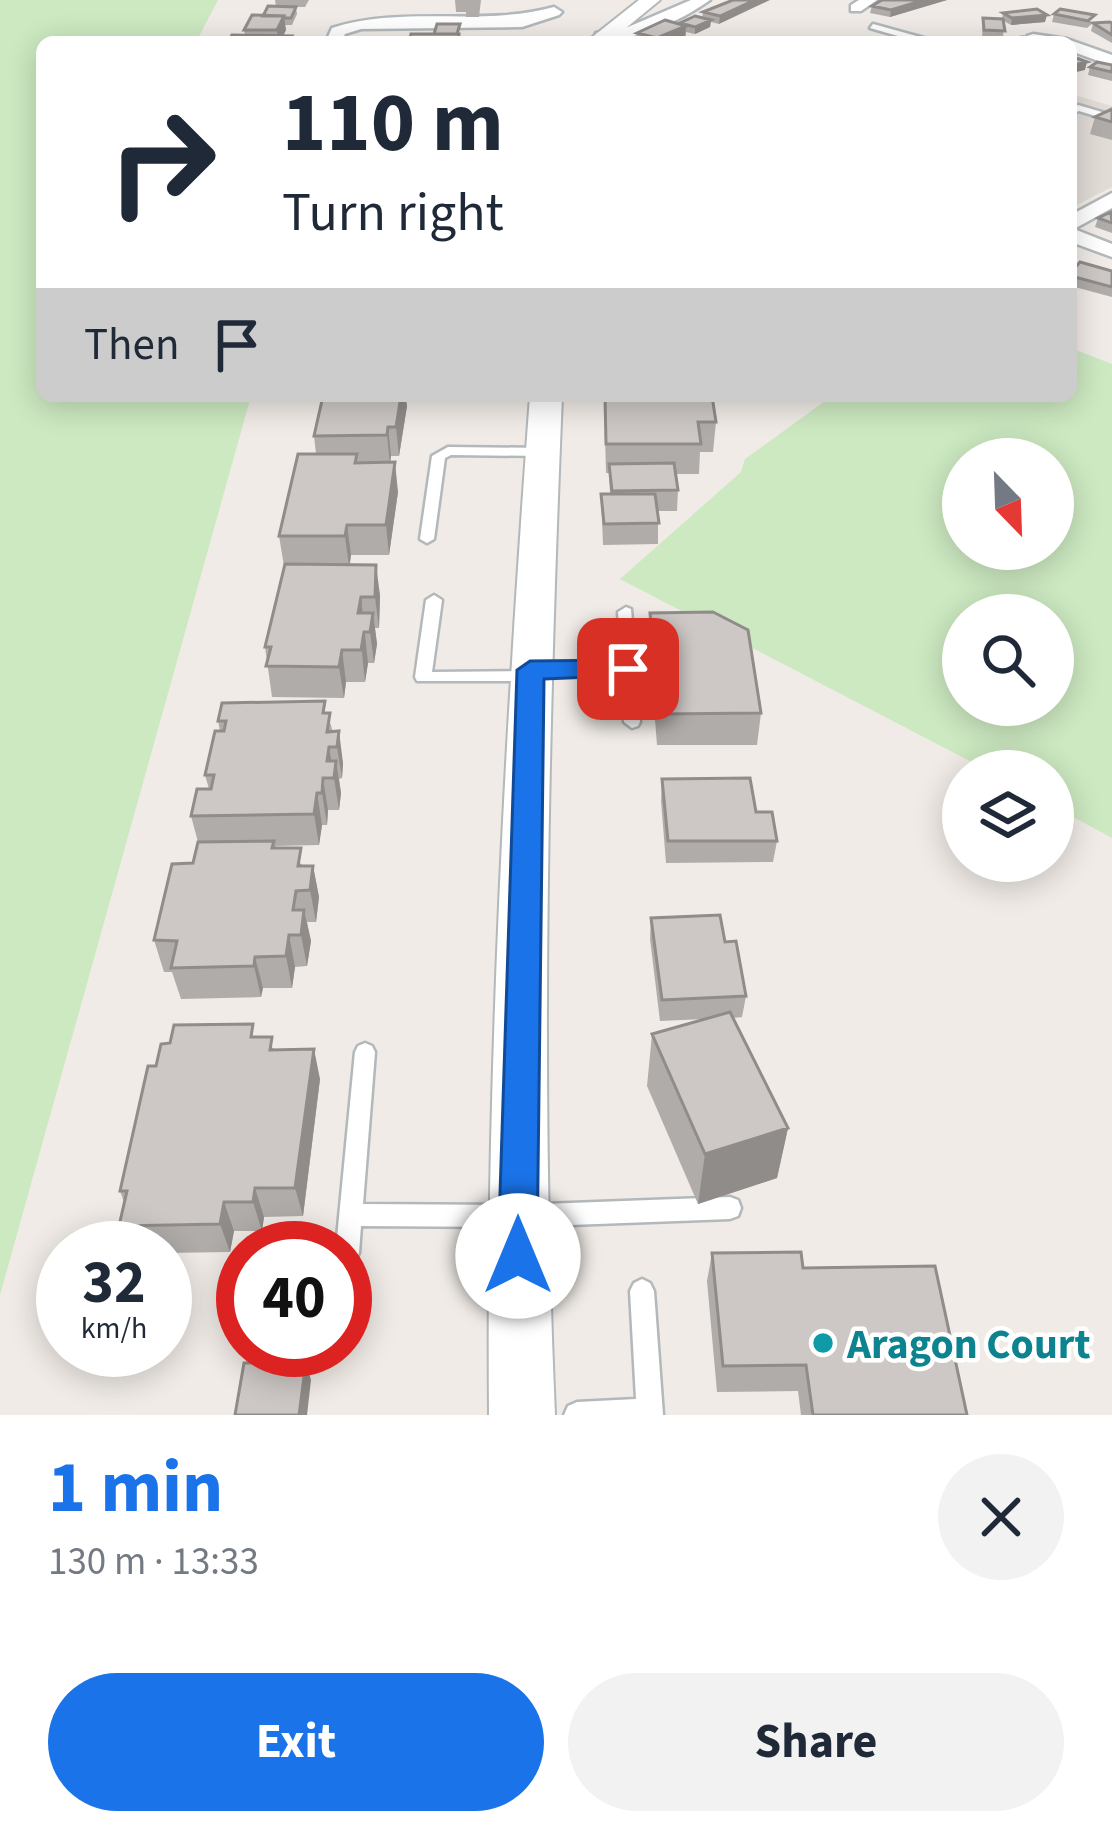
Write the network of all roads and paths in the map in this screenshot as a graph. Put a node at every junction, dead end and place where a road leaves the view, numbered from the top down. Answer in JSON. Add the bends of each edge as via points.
{"nodes":[{"id":1,"x":350,"y":0,"type":"edge"},
{"id":2,"x":651,"y":0,"type":"edge"},
{"id":3,"x":703,"y":0,"type":"edge"},
{"id":4,"x":556,"y":9,"type":"edge"},
{"id":5,"x":348,"y":26,"type":"junction"},
{"id":6,"x":874,"y":26,"type":"dead end"},
{"id":7,"x":606,"y":28,"type":"edge"},
{"id":8,"x":336,"y":36,"type":"edge"},
{"id":9,"x":908,"y":36,"type":"edge"},
{"id":10,"x":1077,"y":46,"type":"edge"},
{"id":11,"x":1112,"y":62,"type":"edge"},
{"id":12,"x":1077,"y":109,"type":"edge"},
{"id":13,"x":1112,"y":118,"type":"edge"},
{"id":14,"x":1112,"y":200,"type":"edge"},
{"id":15,"x":1077,"y":220,"type":"edge"},
{"id":16,"x":1077,"y":237,"type":"edge"},
{"id":17,"x":1112,"y":251,"type":"edge"},
{"id":18,"x":546,"y":402,"type":"edge"},
{"id":19,"x":546,"y":452,"type":"junction"},
{"id":20,"x":427,"y":539,"type":"dead end"},
{"id":21,"x":434,"y":600,"type":"dead end"},
{"id":22,"x":626,"y":612,"type":"dead end"},
{"id":23,"x":628,"y":669,"type":"junction"},
{"id":24,"x":530,"y":673,"type":"junction"},
{"id":25,"x":632,"y":722,"type":"dead end"},
{"id":26,"x":365,"y":1052,"type":"dead end"},
{"id":27,"x":730,"y":1208,"type":"dead end"},
{"id":28,"x":351,"y":1215,"type":"junction"},
{"id":29,"x":517,"y":1216,"type":"junction"},
{"id":30,"x":350,"y":1221,"type":"edge"},
{"id":31,"x":642,"y":1291,"type":"dead end"},
{"id":32,"x":650,"y":1413,"type":"edge"},
{"id":33,"x":522,"y":1415,"type":"edge"},
{"id":34,"x":578,"y":1415,"type":"edge"}],
"edges":[{"from":1,"to":5,"type":"street","via":[[340,20]]},
{"from":2,"to":7,"type":"street"},
{"from":3,"to":7,"type":"street","via":[[631,32]]},
{"from":4,"to":5,"type":"street","via":[[522,22]]},
{"from":5,"to":8,"type":"street"},
{"from":6,"to":9,"type":"lane"},
{"from":10,"to":11,"type":"street"},
{"from":12,"to":13,"type":"lane"},
{"from":14,"to":15,"type":"street"},
{"from":16,"to":17,"type":"street"},
{"from":18,"to":19,"type":"street"},
{"from":19,"to":20,"type":"lane","via":[[439,456]]},
{"from":19,"to":24,"type":"street"},
{"from":21,"to":24,"type":"lane","via":[[423,677]]},
{"from":22,"to":23,"type":"lane"},
{"from":23,"to":24,"type":"lane"},
{"from":23,"to":25,"type":"lane"},
{"from":24,"to":29,"type":"street"},
{"from":26,"to":28,"type":"lane"},
{"from":27,"to":29,"type":"lane"},
{"from":28,"to":29,"type":"lane"},
{"from":28,"to":30,"type":"lane"},
{"from":29,"to":33,"type":"street"},
{"from":31,"to":32,"type":"lane"},
{"from":32,"to":34,"type":"lane"}]}
